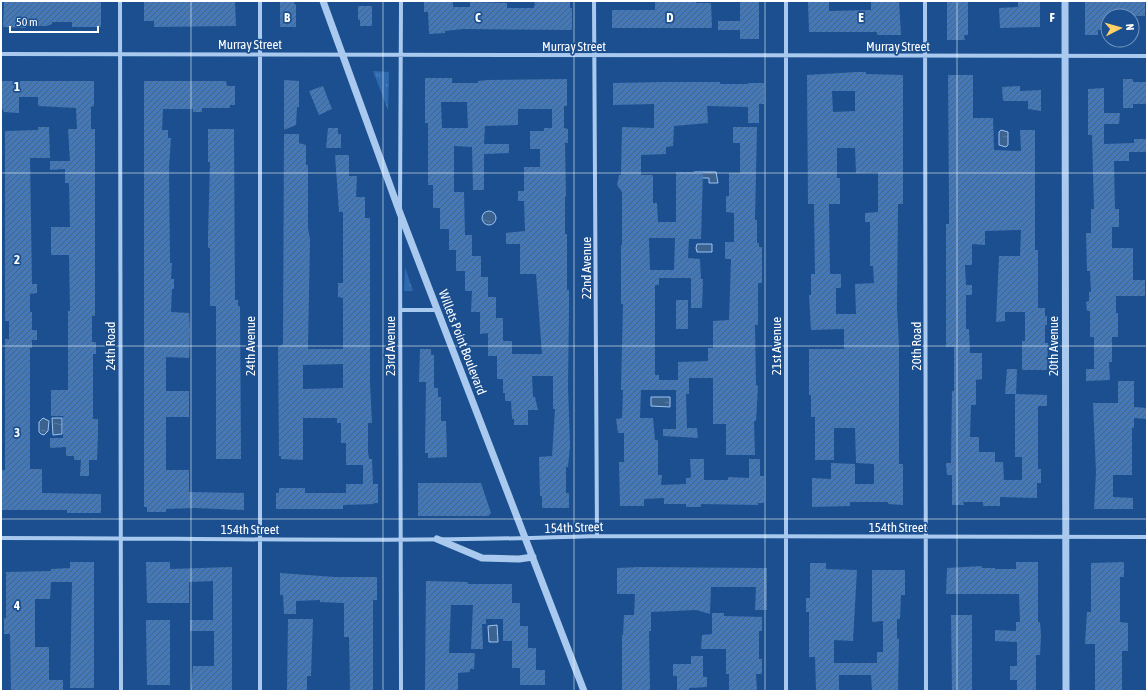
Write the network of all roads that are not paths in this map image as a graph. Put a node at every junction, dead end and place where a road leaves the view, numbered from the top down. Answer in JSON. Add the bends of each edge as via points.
{"nodes":[{"id":1,"x":120,"y":1,"type":"edge"},
{"id":2,"x":260,"y":1,"type":"edge"},
{"id":3,"x":323,"y":1,"type":"edge"},
{"id":4,"x":400,"y":1,"type":"edge"},
{"id":5,"x":594,"y":1,"type":"edge"},
{"id":6,"x":786,"y":1,"type":"edge"},
{"id":7,"x":925,"y":1,"type":"edge"},
{"id":8,"x":1065,"y":1,"type":"edge"},
{"id":9,"x":1,"y":54,"type":"edge"},
{"id":10,"x":120,"y":54,"type":"junction"},
{"id":11,"x":260,"y":54,"type":"junction"},
{"id":12,"x":343,"y":54,"type":"junction"},
{"id":13,"x":400,"y":54,"type":"junction"},
{"id":14,"x":595,"y":56,"type":"junction"},
{"id":15,"x":786,"y":56,"type":"junction"},
{"id":16,"x":925,"y":56,"type":"junction"},
{"id":17,"x":1065,"y":56,"type":"junction"},
{"id":18,"x":1147,"y":56,"type":"edge"},
{"id":19,"x":400,"y":213,"type":"junction"},
{"id":20,"x":400,"y":310,"type":"junction"},
{"id":21,"x":437,"y":310,"type":"junction"},
{"id":22,"x":597,"y":536,"type":"junction"},
{"id":23,"x":926,"y":536,"type":"junction"},
{"id":24,"x":786,"y":537,"type":"junction"},
{"id":25,"x":1065,"y":537,"type":"junction"},
{"id":26,"x":1147,"y":537,"type":"edge"},
{"id":27,"x":1,"y":538,"type":"edge"},
{"id":28,"x":120,"y":538,"type":"junction"},
{"id":29,"x":526,"y":538,"type":"junction"},
{"id":30,"x":399,"y":539,"type":"junction"},
{"id":31,"x":437,"y":539,"type":"junction"},
{"id":32,"x":260,"y":540,"type":"junction"},
{"id":33,"x":533,"y":557,"type":"junction"},
{"id":34,"x":121,"y":691,"type":"edge"},
{"id":35,"x":260,"y":691,"type":"edge"},
{"id":36,"x":400,"y":691,"type":"edge"},
{"id":37,"x":584,"y":691,"type":"edge"},
{"id":38,"x":786,"y":691,"type":"edge"},
{"id":39,"x":926,"y":691,"type":"edge"},
{"id":40,"x":1066,"y":691,"type":"edge"}],
"edges":[{"from":1,"to":10,"type":"street","name":"24th Road"},
{"from":2,"to":11,"type":"street","name":"24th Avenue"},
{"from":3,"to":12,"type":"street","name":"Willets Point Boulevard"},
{"from":4,"to":13,"type":"street","name":"23rd Avenue"},
{"from":5,"to":14,"type":"street","name":"22nd Avenue"},
{"from":6,"to":15,"type":"street","name":"21st Avenue"},
{"from":7,"to":16,"type":"street","name":"20th Road"},
{"from":8,"to":17,"type":"street","name":"20th Avenue"},
{"from":9,"to":10,"type":"street","name":"Murray Street"},
{"from":10,"to":11,"type":"street","name":"Murray Street"},
{"from":10,"to":28,"type":"street","name":"24th Road"},
{"from":11,"to":12,"type":"street","name":"Murray Street"},
{"from":11,"to":32,"type":"street","name":"24th Avenue"},
{"from":12,"to":13,"type":"street","name":"Murray Street"},
{"from":12,"to":19,"type":"street","name":"Willets Point Boulevard"},
{"from":13,"to":14,"type":"street","name":"Murray Street"},
{"from":13,"to":19,"type":"street","name":"23rd Avenue"},
{"from":14,"to":15,"type":"street","name":"Murray Street"},
{"from":14,"to":22,"type":"street","name":"22nd Avenue"},
{"from":15,"to":16,"type":"street","name":"Murray Street"},
{"from":15,"to":24,"type":"street","name":"21st Avenue"},
{"from":16,"to":17,"type":"street","name":"Murray Street"},
{"from":16,"to":23,"type":"street","name":"20th Road"},
{"from":17,"to":18,"type":"street","name":"Murray Street"},
{"from":17,"to":25,"type":"street","name":"20th Avenue"},
{"from":19,"to":20,"type":"street","name":"23rd Avenue"},
{"from":19,"to":21,"type":"street","name":"Willets Point Boulevard"},
{"from":20,"to":21,"type":"street"},
{"from":20,"to":30,"type":"street","name":"23rd Avenue"},
{"from":21,"to":29,"type":"street","name":"Willets Point Boulevard"},
{"from":22,"to":24,"type":"street","name":"154th Street"},
{"from":22,"to":29,"type":"street","name":"154th Street"},
{"from":23,"to":24,"type":"street","name":"154th Street"},
{"from":23,"to":25,"type":"street","name":"154th Street"},
{"from":23,"to":39,"type":"street","name":"20th Road"},
{"from":24,"to":38,"type":"street","name":"21st Avenue"},
{"from":25,"to":26,"type":"street","name":"154th Street"},
{"from":25,"to":40,"type":"street","name":"20th Avenue"},
{"from":27,"to":28,"type":"street","name":"154th Street"},
{"from":28,"to":32,"type":"street","name":"154th Street"},
{"from":28,"to":34,"type":"street","name":"24th Road"},
{"from":29,"to":31,"type":"street","name":"154th Street"},
{"from":29,"to":33,"type":"street","name":"Willets Point Boulevard"},
{"from":30,"to":31,"type":"street","name":"154th Street"},
{"from":30,"to":32,"type":"street","name":"154th Street"},
{"from":30,"to":36,"type":"street","name":"23rd Avenue"},
{"from":31,"to":33,"type":"street","via":[[482,558]]},
{"from":32,"to":35,"type":"street","name":"24th Avenue"},
{"from":33,"to":37,"type":"street","name":"Willets Point Boulevard"}]}
